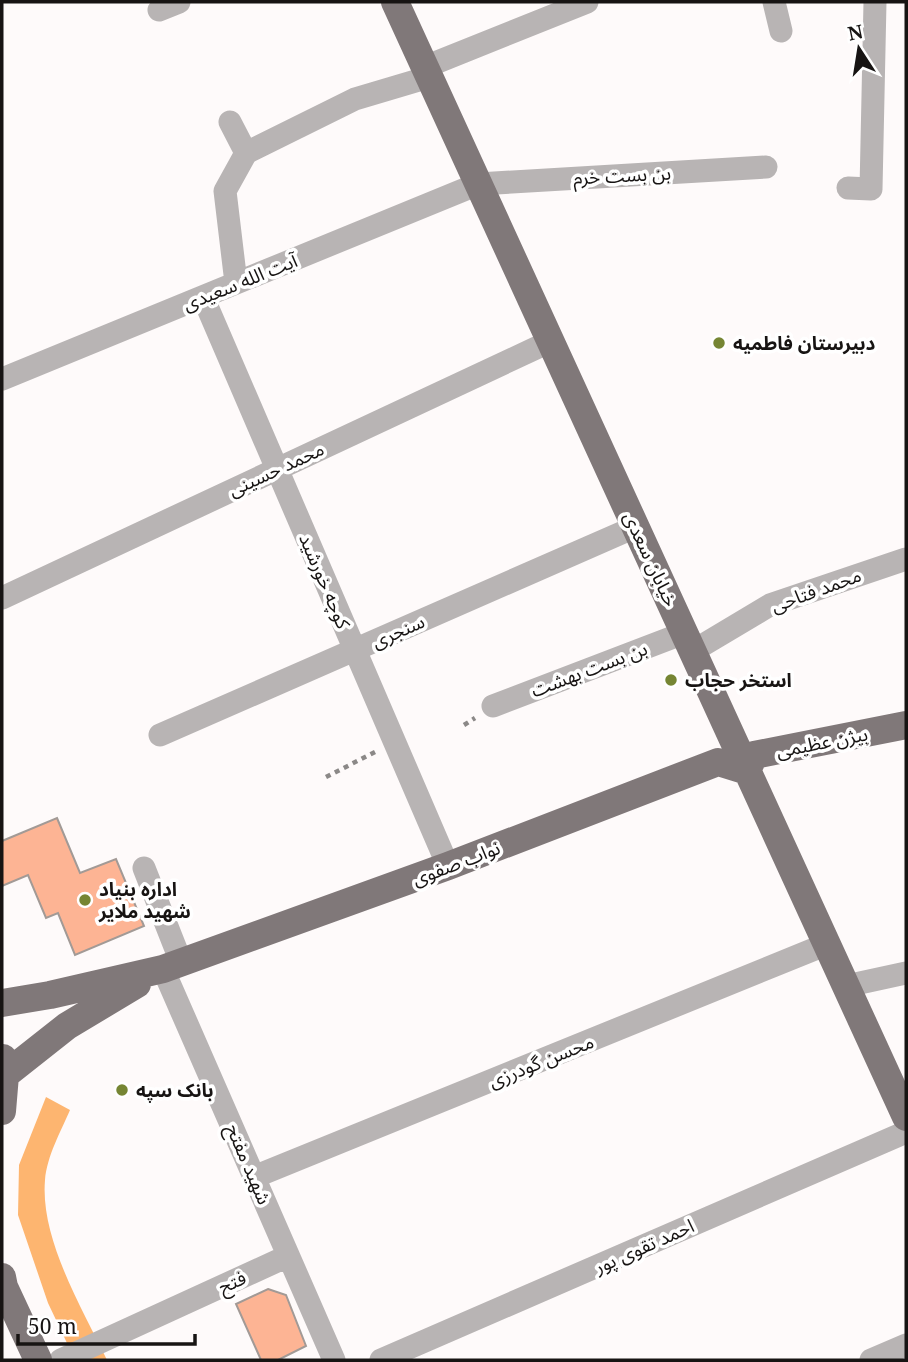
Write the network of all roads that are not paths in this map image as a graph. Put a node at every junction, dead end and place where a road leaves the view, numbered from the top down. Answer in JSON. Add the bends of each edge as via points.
{"nodes":[{"id":1,"x":395,"y":2,"type":"edge"},
{"id":2,"x":587,"y":2,"type":"edge"},
{"id":3,"x":774,"y":2,"type":"edge"},
{"id":4,"x":875,"y":2,"type":"edge"},
{"id":5,"x":781,"y":31,"type":"dead end"},
{"id":6,"x":427,"y":72,"type":"junction"},
{"id":7,"x":230,"y":121,"type":"dead end"},
{"id":8,"x":246,"y":153,"type":"junction"},
{"id":9,"x":766,"y":167,"type":"dead end"},
{"id":10,"x":478,"y":184,"type":"junction"},
{"id":11,"x":848,"y":188,"type":"dead end"},
{"id":12,"x":236,"y":283,"type":"junction"},
{"id":13,"x":203,"y":297,"type":"junction"},
{"id":14,"x":551,"y":341,"type":"junction"},
{"id":15,"x":2,"y":379,"type":"edge"},
{"id":16,"x":277,"y":469,"type":"junction"},
{"id":17,"x":635,"y":527,"type":"junction"},
{"id":18,"x":906,"y":559,"type":"edge"},
{"id":19,"x":2,"y":598,"type":"edge"},
{"id":20,"x":688,"y":642,"type":"junction"},
{"id":21,"x":355,"y":650,"type":"junction"},
{"id":22,"x":493,"y":706,"type":"dead end"},
{"id":23,"x":906,"y":725,"type":"edge"},
{"id":24,"x":160,"y":735,"type":"dead end"},
{"id":25,"x":747,"y":771,"type":"junction"},
{"id":26,"x":447,"y":866,"type":"junction"},
{"id":27,"x":144,"y":868,"type":"dead end"},
{"id":28,"x":827,"y":944,"type":"junction"},
{"id":29,"x":172,"y":965,"type":"junction"},
{"id":30,"x":906,"y":973,"type":"edge"},
{"id":31,"x":846,"y":986,"type":"junction"},
{"id":32,"x":2,"y":1003,"type":"edge"},
{"id":33,"x":4,"y":1064,"type":"edge"},
{"id":34,"x":2,"y":1111,"type":"edge"},
{"id":35,"x":906,"y":1117,"type":"edge"},
{"id":36,"x":906,"y":1132,"type":"edge"},
{"id":37,"x":254,"y":1177,"type":"junction"},
{"id":38,"x":288,"y":1256,"type":"junction"},
{"id":39,"x":2,"y":1277,"type":"edge"},
{"id":40,"x":906,"y":1345,"type":"edge"},
{"id":41,"x":38,"y":1360,"type":"edge"},
{"id":42,"x":61,"y":1360,"type":"edge"},
{"id":43,"x":334,"y":1360,"type":"edge"},
{"id":44,"x":382,"y":1360,"type":"edge"},
{"id":45,"x":871,"y":1360,"type":"edge"}],
"edges":[{"from":1,"to":6,"type":"main road","name":"خیابان سعدی"},
{"from":2,"to":6,"type":"street"},
{"from":3,"to":5,"type":"street"},
{"from":4,"to":11,"type":"street","via":[[871,189]]},
{"from":6,"to":8,"type":"street","via":[[355,99]]},
{"from":6,"to":10,"type":"main road","name":"خیابان سعدی"},
{"from":7,"to":8,"type":"street"},
{"from":8,"to":12,"type":"street","via":[[225,191]]},
{"from":9,"to":10,"type":"street","name":"بن بست خرم"},
{"from":10,"to":12,"type":"street","name":"آیت الله سعیدی"},
{"from":10,"to":14,"type":"main road","name":"خیابان سعدی"},
{"from":12,"to":13,"type":"street","name":"آیت الله سعیدی"},
{"from":13,"to":15,"type":"street","name":"آیت الله سعیدی"},
{"from":13,"to":16,"type":"street","name":"کوچه خورشید"},
{"from":14,"to":16,"type":"street","name":"محمد حسینی"},
{"from":14,"to":17,"type":"main road","name":"خیابان سعدی"},
{"from":16,"to":19,"type":"street","name":"محمد حسینی"},
{"from":16,"to":21,"type":"street","name":"کوچه خورشید"},
{"from":17,"to":20,"type":"main road","name":"خیابان سعدی"},
{"from":17,"to":21,"type":"street","name":"سنجری"},
{"from":18,"to":20,"type":"street","name":"محمد فتاحی","via":[[770,604]]},
{"from":20,"to":22,"type":"street","name":"بن بست بهشت"},
{"from":20,"to":25,"type":"main road","name":"خیابان سعدی"},
{"from":21,"to":24,"type":"street","name":"سنجری"},
{"from":21,"to":26,"type":"street","name":"کوچه خورشید"},
{"from":23,"to":25,"type":"main road","name":"بیژن عظیمی","via":[[754,755]]},
{"from":25,"to":26,"type":"main road","name":"نواب صفوی","via":[[718,762]]},
{"from":25,"to":28,"type":"main road","name":"خیابان سعدی"},
{"from":26,"to":29,"type":"main road","name":"نواب صفوی"},
{"from":27,"to":29,"type":"street","name":"شهید مفتح"},
{"from":28,"to":31,"type":"main road","name":"خیابان سعدی"},
{"from":28,"to":37,"type":"street","name":"محسن گودرزی"},
{"from":29,"to":32,"type":"main road"},
{"from":29,"to":33,"type":"main road"},
{"from":29,"to":37,"type":"street","name":"شهید مفتح"},
{"from":30,"to":31,"type":"street"},
{"from":31,"to":35,"type":"main road","name":"خیابان سعدی"},
{"from":33,"to":34,"type":"main road"},
{"from":36,"to":44,"type":"street","name":"احمد تقوی پور"},
{"from":37,"to":38,"type":"street","name":"شهید مفتح"},
{"from":38,"to":42,"type":"street","name":"فتح"},
{"from":38,"to":43,"type":"street","name":"شهید مفتح"},
{"from":39,"to":41,"type":"main road"},
{"from":40,"to":45,"type":"street"}]}
